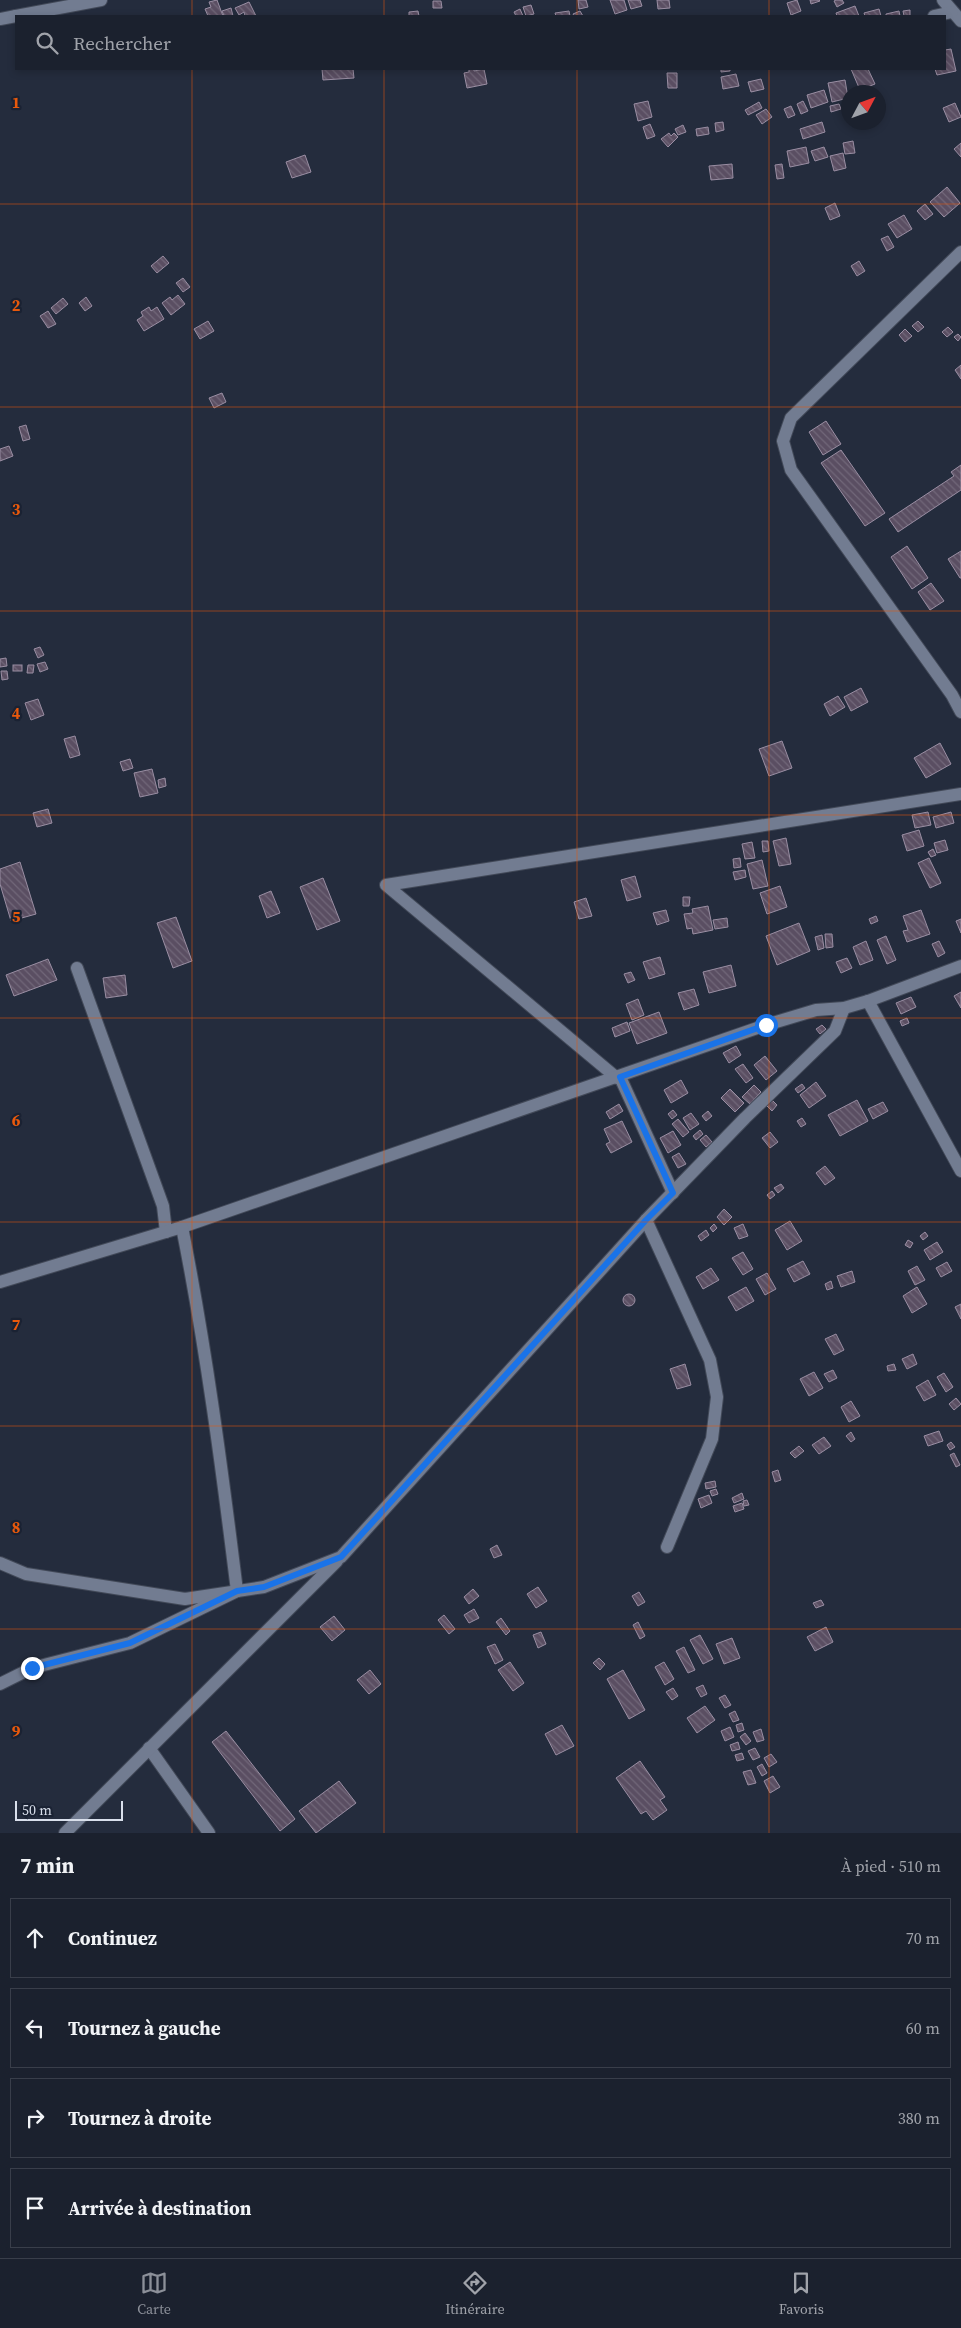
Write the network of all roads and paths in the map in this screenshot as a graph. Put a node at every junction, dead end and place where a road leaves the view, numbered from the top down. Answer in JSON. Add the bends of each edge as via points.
{"nodes":[{"id":1,"x":101,"y":0,"type":"edge"},
{"id":2,"x":944,"y":0,"type":"edge"},
{"id":3,"x":21,"y":15,"type":"edge"},
{"id":4,"x":15,"y":16,"type":"edge"},
{"id":5,"x":956,"y":16,"type":"edge"},
{"id":6,"x":0,"y":19,"type":"edge"},
{"id":7,"x":961,"y":252,"type":"edge"},
{"id":8,"x":961,"y":712,"type":"edge"},
{"id":9,"x":961,"y":794,"type":"edge"},
{"id":10,"x":961,"y":966,"type":"edge"},
{"id":11,"x":77,"y":968,"type":"dead end"},
{"id":12,"x":868,"y":1001,"type":"junction"},
{"id":13,"x":844,"y":1008,"type":"junction"},
{"id":14,"x":619,"y":1077,"type":"junction"},
{"id":15,"x":961,"y":1171,"type":"edge"},
{"id":16,"x":673,"y":1193,"type":"junction"},
{"id":17,"x":646,"y":1220,"type":"junction"},
{"id":18,"x":182,"y":1227,"type":"junction"},
{"id":19,"x":166,"y":1232,"type":"junction"},
{"id":20,"x":0,"y":1282,"type":"edge"},
{"id":21,"x":667,"y":1547,"type":"dead end"},
{"id":22,"x":341,"y":1557,"type":"junction"},
{"id":23,"x":0,"y":1563,"type":"edge"},
{"id":24,"x":237,"y":1591,"type":"junction"},
{"id":25,"x":0,"y":1684,"type":"edge"},
{"id":26,"x":149,"y":1748,"type":"junction"},
{"id":27,"x":64,"y":1833,"type":"edge"},
{"id":28,"x":209,"y":1833,"type":"edge"}],
"edges":[{"from":1,"to":3,"type":"street"},
{"from":2,"to":5,"type":"street"},
{"from":4,"to":6,"type":"street"},
{"from":7,"to":8,"type":"street","via":[[791,418],[782,442],[791,470]]},
{"from":9,"to":14,"type":"street","via":[[386,885]]},
{"from":10,"to":12,"type":"street"},
{"from":11,"to":19,"type":"street","via":[[163,1206]]},
{"from":12,"to":13,"type":"street"},
{"from":12,"to":15,"type":"street"},
{"from":13,"to":14,"type":"street","via":[[816,1010],[766,1025]]},
{"from":13,"to":16,"type":"street","via":[[835,1031]]},
{"from":14,"to":16,"type":"street"},
{"from":14,"to":18,"type":"street"},
{"from":16,"to":17,"type":"street"},
{"from":17,"to":21,"type":"street","via":[[710,1360],[717,1397],[712,1439]]},
{"from":17,"to":22,"type":"street"},
{"from":18,"to":19,"type":"street"},
{"from":18,"to":24,"type":"street","via":[[200,1316]]},
{"from":19,"to":20,"type":"street"},
{"from":22,"to":24,"type":"street","via":[[264,1587]]},
{"from":22,"to":26,"type":"street"},
{"from":23,"to":24,"type":"street","via":[[26,1574],[185,1599]]},
{"from":24,"to":25,"type":"street","via":[[130,1643],[32,1668]]},
{"from":26,"to":27,"type":"street"},
{"from":26,"to":28,"type":"street"}]}
